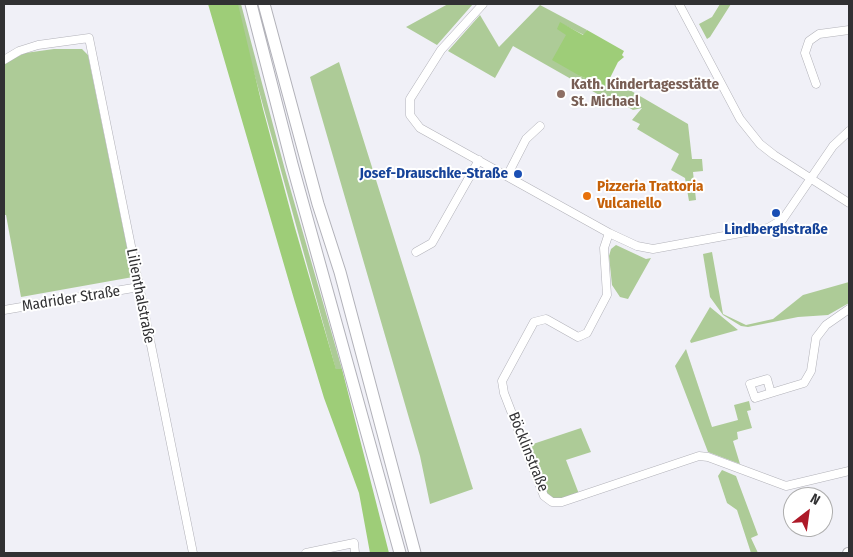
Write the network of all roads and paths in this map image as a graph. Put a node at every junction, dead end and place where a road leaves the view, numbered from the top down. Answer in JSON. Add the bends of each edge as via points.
{"nodes":[{"id":1,"x":251,"y":4,"type":"edge"},
{"id":2,"x":264,"y":4,"type":"edge"},
{"id":3,"x":483,"y":4,"type":"edge"},
{"id":4,"x":679,"y":4,"type":"edge"},
{"id":5,"x":849,"y":30,"type":"edge"},
{"id":6,"x":4,"y":60,"type":"edge"},
{"id":7,"x":816,"y":84,"type":"dead end"},
{"id":8,"x":540,"y":126,"type":"dead end"},
{"id":9,"x":849,"y":131,"type":"edge"},
{"id":10,"x":479,"y":160,"type":"junction"},
{"id":11,"x":507,"y":176,"type":"junction"},
{"id":12,"x":811,"y":178,"type":"junction"},
{"id":13,"x":849,"y":203,"type":"edge"},
{"id":14,"x":609,"y":234,"type":"junction"},
{"id":15,"x":416,"y":252,"type":"dead end"},
{"id":16,"x":139,"y":287,"type":"junction"},
{"id":17,"x":849,"y":309,"type":"edge"},
{"id":18,"x":4,"y":310,"type":"edge"},
{"id":19,"x":771,"y":393,"type":"dead end"},
{"id":20,"x":849,"y":471,"type":"edge"},
{"id":21,"x":193,"y":553,"type":"edge"},
{"id":22,"x":306,"y":553,"type":"edge"},
{"id":23,"x":355,"y":553,"type":"edge"},
{"id":24,"x":400,"y":553,"type":"edge"},
{"id":25,"x":415,"y":553,"type":"edge"}],
"edges":[{"from":1,"to":24,"type":"highway"},
{"from":2,"to":25,"type":"highway"},
{"from":3,"to":10,"type":"street","via":[[441,50],[410,99],[410,115],[420,128]]},
{"from":4,"to":12,"type":"street","via":[[740,119],[760,144]]},
{"from":5,"to":7,"type":"street","via":[[819,34],[809,41],[805,53]]},
{"from":6,"to":16,"type":"street","name":"Lilienthalstraße","via":[[38,45],[89,38]]},
{"from":8,"to":11,"type":"street","via":[[526,139]]},
{"from":9,"to":12,"type":"street"},
{"from":10,"to":11,"type":"street"},
{"from":10,"to":15,"type":"street","via":[[432,243]]},
{"from":11,"to":14,"type":"street"},
{"from":12,"to":13,"type":"street"},
{"from":12,"to":14,"type":"street","via":[[784,218],[768,228],[653,249]]},
{"from":14,"to":20,"type":"street","name":"Böcklinstraße","via":[[604,248],[607,295],[587,334],[578,337],[546,319],[534,322],[502,381],[544,496],[552,502],[562,502],[699,456],[786,486]]},
{"from":16,"to":18,"type":"street","name":"Madrider Straße"},
{"from":16,"to":21,"type":"street","name":"Lilienthalstraße"},
{"from":17,"to":19,"type":"street","via":[[826,325],[816,338],[811,371],[804,383]]},
{"from":22,"to":23,"type":"street","via":[[354,544]]}]}
